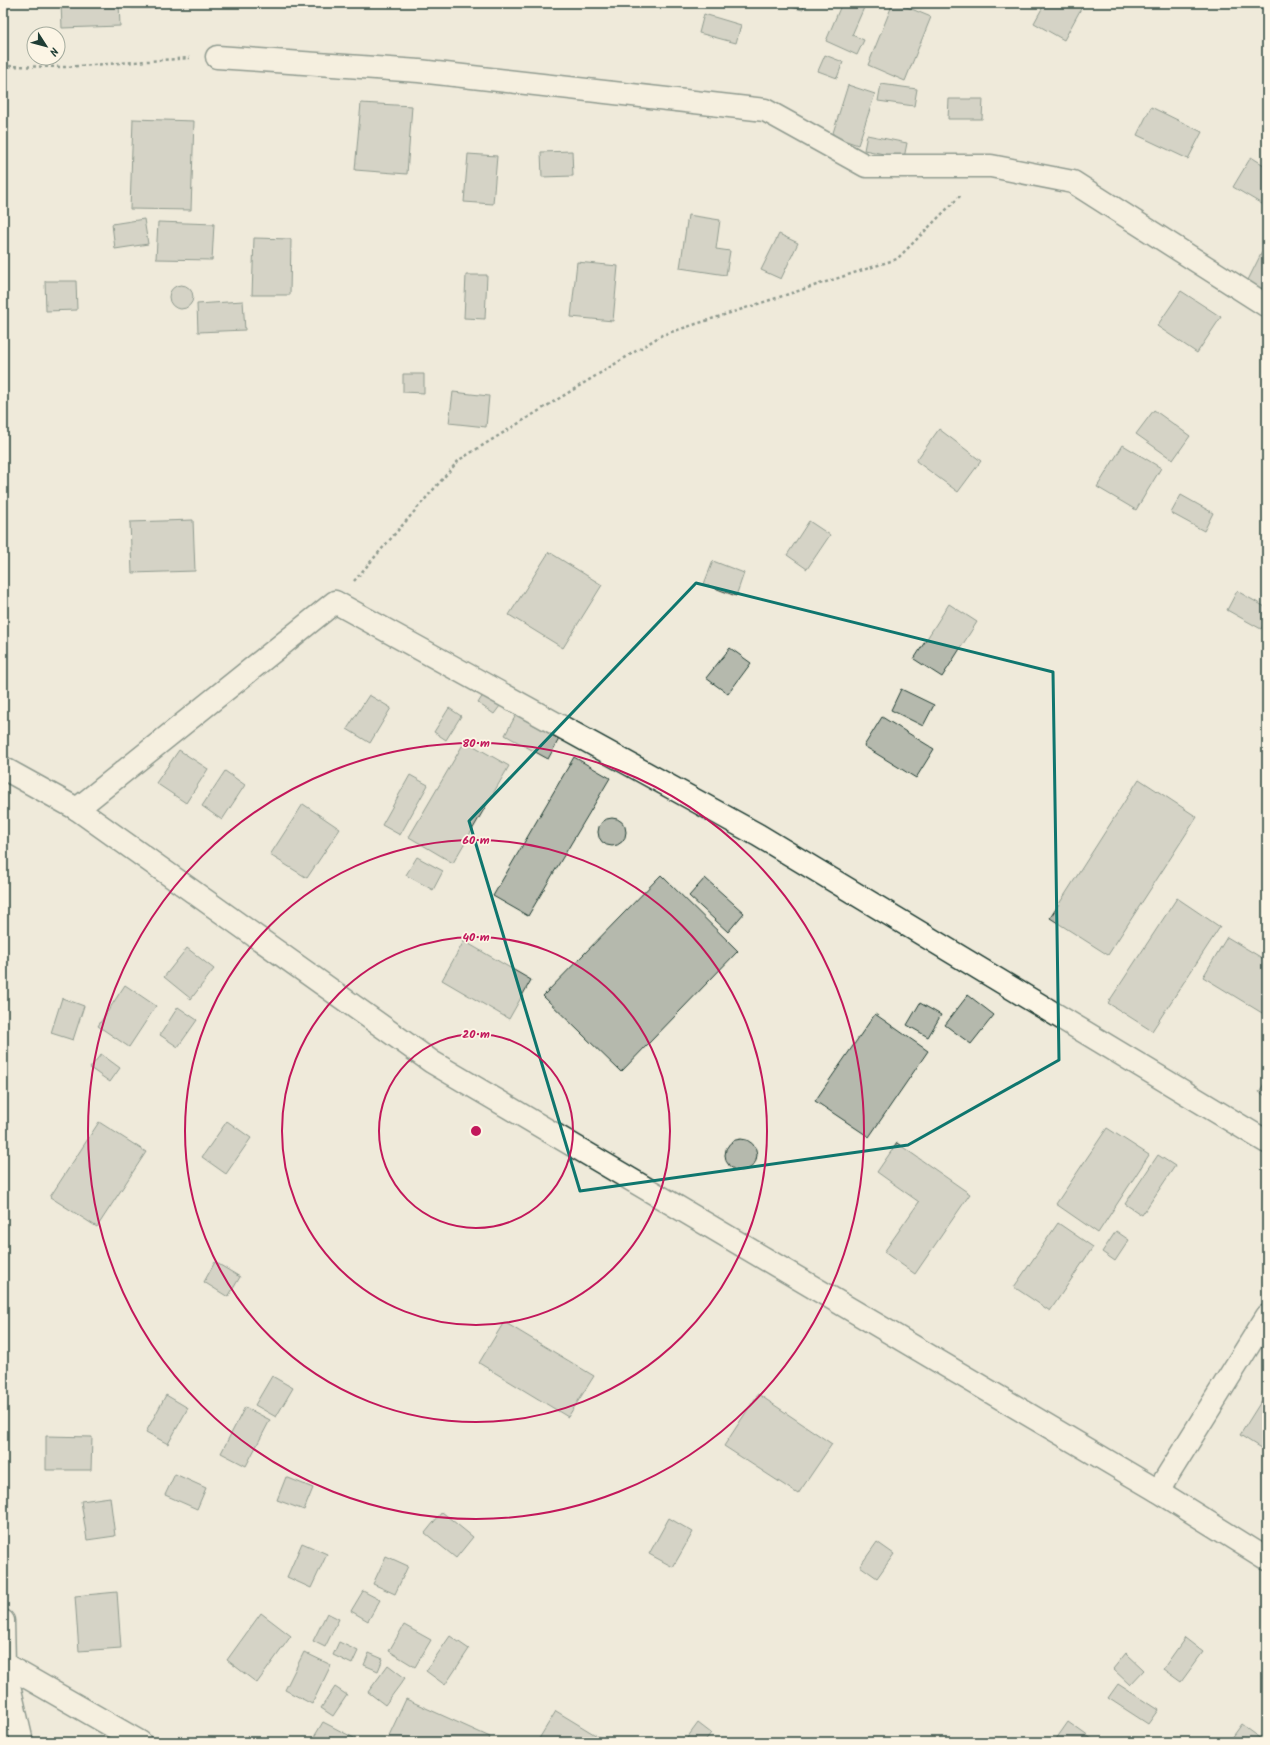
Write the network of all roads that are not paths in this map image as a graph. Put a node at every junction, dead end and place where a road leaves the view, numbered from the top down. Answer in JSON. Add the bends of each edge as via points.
{"nodes":[{"id":1,"x":217,"y":57,"type":"road end"},
{"id":2,"x":1267,"y":306,"type":"edge"},
{"id":3,"x":3,"y":768,"type":"edge"},
{"id":4,"x":77,"y":809,"type":"junction"},
{"id":5,"x":1267,"y":1142,"type":"edge"},
{"id":6,"x":1267,"y":1316,"type":"edge"},
{"id":7,"x":1158,"y":1491,"type":"junction"},
{"id":8,"x":1267,"y":1559,"type":"edge"},
{"id":9,"x":3,"y":1621,"type":"edge"},
{"id":10,"x":4,"y":1664,"type":"junction"},
{"id":11,"x":22,"y":1742,"type":"edge"},
{"id":12,"x":140,"y":1742,"type":"edge"}],
"edges":[{"from":1,"to":2,"type":"street","via":[[419,71],[765,110],[866,166],[991,166],[1073,182]]},
{"from":3,"to":4,"type":"street"},
{"from":4,"to":5,"type":"street","via":[[335,602],[758,835]]},
{"from":4,"to":7,"type":"street","via":[[432,1062]]},
{"from":6,"to":7,"type":"street"},
{"from":7,"to":8,"type":"street"},
{"from":9,"to":10,"type":"street"},
{"from":10,"to":11,"type":"street"},
{"from":10,"to":12,"type":"street"}]}
